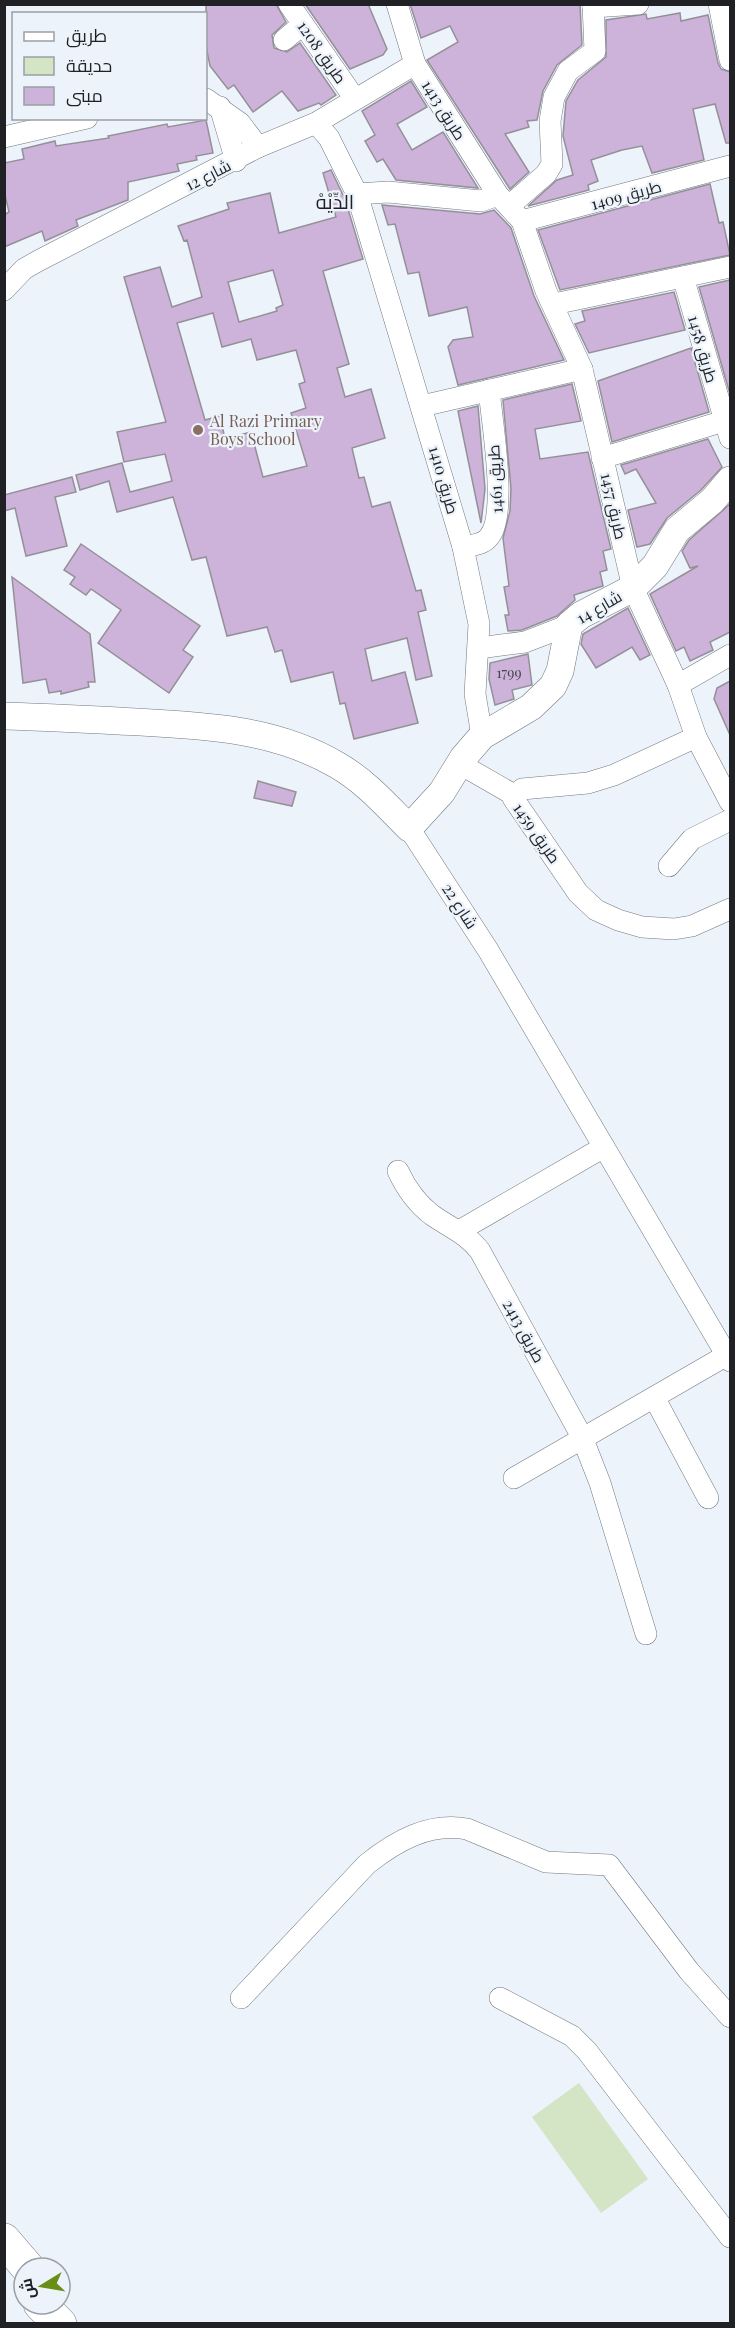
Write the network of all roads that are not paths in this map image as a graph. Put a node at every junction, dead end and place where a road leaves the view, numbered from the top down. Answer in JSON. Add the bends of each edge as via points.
{"nodes":[{"id":1,"x":289,"y":4,"type":"edge"},
{"id":2,"x":638,"y":4,"type":"edge"},
{"id":3,"x":719,"y":4,"type":"edge"},
{"id":4,"x":403,"y":6,"type":"edge"},
{"id":5,"x":593,"y":6,"type":"edge"},
{"id":6,"x":303,"y":24,"type":"junction"},
{"id":7,"x":284,"y":40,"type":"dead end"},
{"id":8,"x":730,"y":60,"type":"edge"},
{"id":9,"x":415,"y":64,"type":"junction"},
{"id":10,"x":355,"y":99,"type":"junction"},
{"id":11,"x":213,"y":103,"type":"edge"},
{"id":12,"x":78,"y":120,"type":"edge"},
{"id":13,"x":316,"y":123,"type":"junction"},
{"id":14,"x":4,"y":137,"type":"edge"},
{"id":15,"x":258,"y":147,"type":"junction"},
{"id":16,"x":236,"y":161,"type":"junction"},
{"id":17,"x":730,"y":166,"type":"edge"},
{"id":18,"x":357,"y":194,"type":"junction"},
{"id":19,"x":510,"y":207,"type":"junction"},
{"id":20,"x":730,"y":267,"type":"edge"},
{"id":21,"x":683,"y":277,"type":"junction"},
{"id":22,"x":4,"y":290,"type":"edge"},
{"id":23,"x":554,"y":304,"type":"junction"},
{"id":24,"x":582,"y":369,"type":"junction"},
{"id":25,"x":489,"y":390,"type":"junction"},
{"id":26,"x":422,"y":406,"type":"junction"},
{"id":27,"x":727,"y":429,"type":"edge"},
{"id":28,"x":602,"y":458,"type":"junction"},
{"id":29,"x":730,"y":480,"type":"edge"},
{"id":30,"x":463,"y":547,"type":"junction"},
{"id":31,"x":633,"y":588,"type":"junction"},
{"id":32,"x":569,"y":625,"type":"junction"},
{"id":33,"x":479,"y":648,"type":"junction"},
{"id":34,"x":730,"y":655,"type":"edge"},
{"id":35,"x":678,"y":685,"type":"junction"},
{"id":36,"x":4,"y":716,"type":"edge"},
{"id":37,"x":482,"y":736,"type":"junction"},
{"id":38,"x":696,"y":737,"type":"junction"},
{"id":39,"x":460,"y":764,"type":"junction"},
{"id":40,"x":514,"y":795,"type":"junction"},
{"id":41,"x":730,"y":802,"type":"edge"},
{"id":42,"x":730,"y":820,"type":"edge"},
{"id":43,"x":408,"y":828,"type":"junction"},
{"id":44,"x":669,"y":866,"type":"dead end"},
{"id":45,"x":730,"y":909,"type":"edge"},
{"id":46,"x":604,"y":1148,"type":"junction"},
{"id":47,"x":398,"y":1171,"type":"dead end"},
{"id":48,"x":459,"y":1231,"type":"junction"},
{"id":49,"x":729,"y":1358,"type":"edge"},
{"id":50,"x":655,"y":1399,"type":"junction"},
{"id":51,"x":582,"y":1437,"type":"junction"},
{"id":52,"x":514,"y":1479,"type":"dead end"},
{"id":53,"x":708,"y":1498,"type":"dead end"},
{"id":54,"x":646,"y":1634,"type":"dead end"},
{"id":55,"x":241,"y":1998,"type":"dead end"},
{"id":56,"x":500,"y":1998,"type":"dead end"},
{"id":57,"x":730,"y":2017,"type":"edge"},
{"id":58,"x":730,"y":2237,"type":"edge"},
{"id":59,"x":4,"y":2240,"type":"edge"},
{"id":60,"x":18,"y":2256,"type":"edge"}],
"edges":[{"from":1,"to":6,"type":"street","name":"طريق 1208"},
{"from":2,"to":5,"type":"street"},
{"from":3,"to":8,"type":"street"},
{"from":4,"to":9,"type":"street","name":"طريق 1413"},
{"from":5,"to":19,"type":"street","via":[[595,51],[568,71],[554,97],[550,121],[552,164]]},
{"from":6,"to":7,"type":"street"},
{"from":6,"to":10,"type":"street","name":"طريق 1208"},
{"from":9,"to":10,"type":"street","name":"شارع 12"},
{"from":9,"to":19,"type":"street","name":"طريق 1413"},
{"from":10,"to":13,"type":"street","name":"شارع 12"},
{"from":11,"to":15,"type":"street","via":[[240,123]]},
{"from":11,"to":16,"type":"street"},
{"from":12,"to":14,"type":"street"},
{"from":13,"to":15,"type":"street","name":"شارع 12"},
{"from":13,"to":18,"type":"street","name":"طريق 1410","via":[[329,138]]},
{"from":15,"to":16,"type":"street","name":"شارع 12"},
{"from":16,"to":22,"type":"street","name":"شارع 12","via":[[38,261]]},
{"from":17,"to":19,"type":"street","name":"طريق 1409"},
{"from":18,"to":19,"type":"street","name":"طريق 1409","via":[[388,192]]},
{"from":18,"to":26,"type":"street","name":"طريق 1410","via":[[382,286]]},
{"from":19,"to":23,"type":"street","name":"طريق 1457"},
{"from":20,"to":21,"type":"street"},
{"from":21,"to":23,"type":"street"},
{"from":21,"to":27,"type":"street","name":"طريق 1458"},
{"from":23,"to":24,"type":"street","name":"طريق 1457"},
{"from":24,"to":25,"type":"street"},
{"from":24,"to":28,"type":"street","name":"طريق 1457"},
{"from":25,"to":26,"type":"street"},
{"from":25,"to":30,"type":"street","name":"طريق 1461","via":[[499,516],[489,538]]},
{"from":26,"to":30,"type":"street","name":"طريق 1410"},
{"from":27,"to":28,"type":"street","name":"طريق 1458"},
{"from":28,"to":31,"type":"street","name":"طريق 1457"},
{"from":29,"to":31,"type":"street","name":"شارع 14","via":[[677,530],[655,566]]},
{"from":30,"to":33,"type":"street","name":"طريق 1410","via":[[476,599]]},
{"from":31,"to":32,"type":"street","name":"شارع 14"},
{"from":31,"to":35,"type":"street","name":"طريق 1457"},
{"from":32,"to":33,"type":"street","via":[[525,642]]},
{"from":32,"to":37,"type":"street","name":"شارع 14","via":[[553,686],[531,707]]},
{"from":33,"to":37,"type":"street","name":"طريق 1410","via":[[475,694]]},
{"from":34,"to":35,"type":"street"},
{"from":35,"to":38,"type":"street","name":"طريق 1457"},
{"from":36,"to":43,"type":"street","name":"شارع 22","via":[[169,723],[267,736],[338,765],[378,795]]},
{"from":37,"to":39,"type":"street"},
{"from":38,"to":40,"type":"street","name":"طريق 1459","via":[[614,775],[588,783],[522,789]]},
{"from":38,"to":41,"type":"street","name":"طريق 1457"},
{"from":39,"to":40,"type":"street"},
{"from":39,"to":43,"type":"street","via":[[442,792]]},
{"from":40,"to":45,"type":"street","name":"طريق 1459","via":[[514,803],[578,893],[596,910],[634,925],[674,929],[692,926]]},
{"from":42,"to":44,"type":"street","via":[[692,839]]},
{"from":43,"to":46,"type":"street","name":"شارع 22","via":[[488,950]]},
{"from":46,"to":48,"type":"street"},
{"from":46,"to":49,"type":"street","name":"شارع 22"},
{"from":47,"to":48,"type":"street","name":"طريق 2413","via":[[425,1209]]},
{"from":48,"to":51,"type":"street","name":"طريق 2413","via":[[480,1251]]},
{"from":49,"to":50,"type":"street"},
{"from":50,"to":51,"type":"street"},
{"from":50,"to":53,"type":"street"},
{"from":51,"to":52,"type":"street"},
{"from":51,"to":54,"type":"street","name":"طريق 2413"},
{"from":55,"to":57,"type":"street","via":[[367,1864],[388,1847],[439,1827],[454,1827],[546,1862],[609,1865],[689,1971]]},
{"from":56,"to":58,"type":"street","via":[[572,2036],[587,2051]]},
{"from":59,"to":60,"type":"highway"}]}
